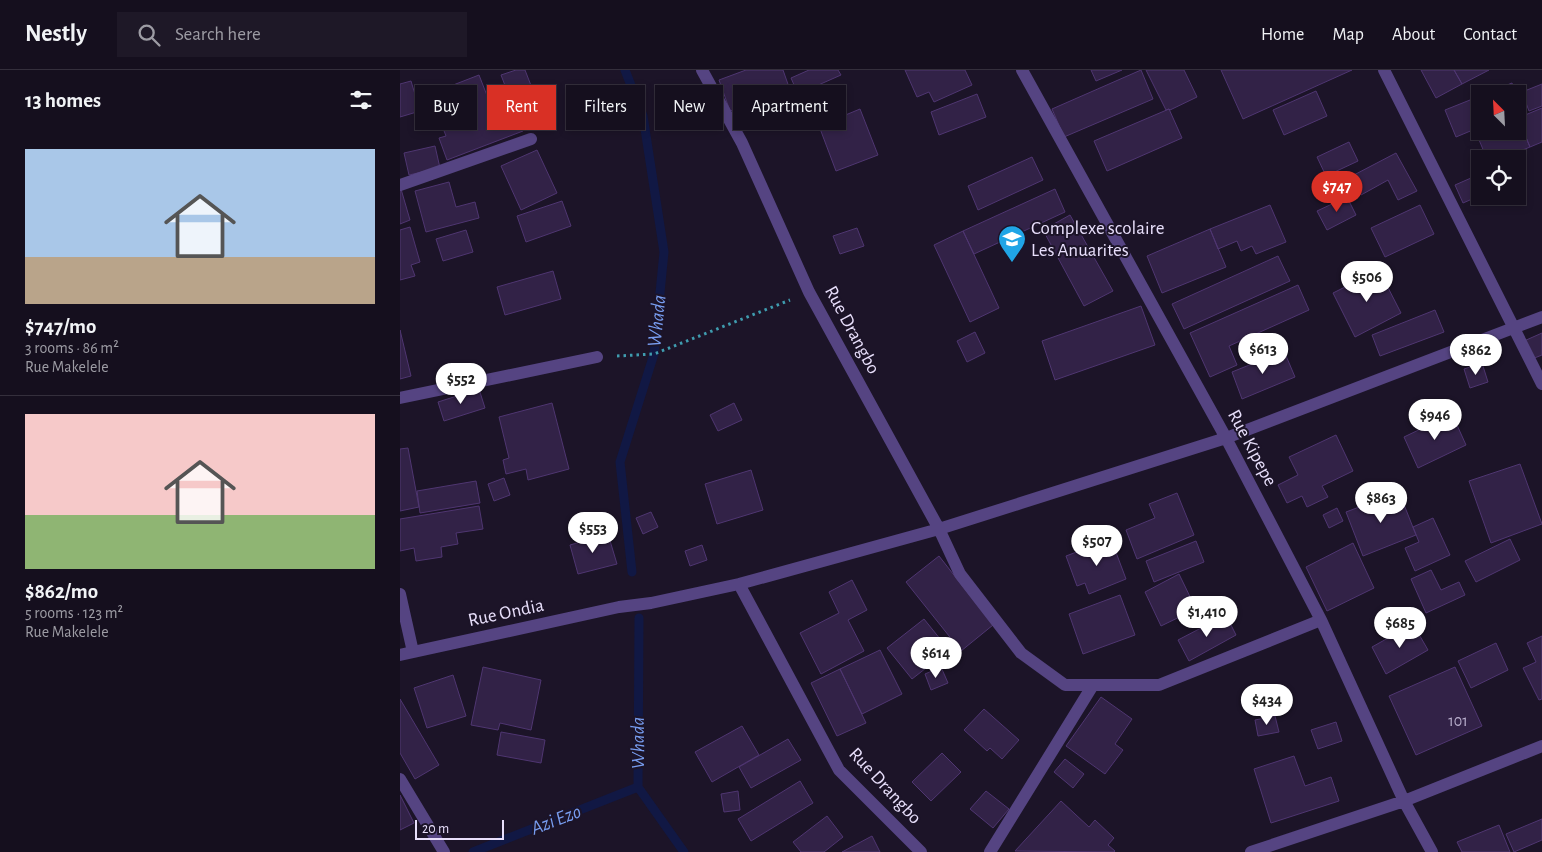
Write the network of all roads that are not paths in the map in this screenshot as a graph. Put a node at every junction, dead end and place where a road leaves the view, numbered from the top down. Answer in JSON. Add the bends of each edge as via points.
{"nodes":[{"id":1,"x":702,"y":70,"type":"edge"},
{"id":2,"x":1022,"y":70,"type":"edge"},
{"id":3,"x":1384,"y":70,"type":"edge"},
{"id":4,"x":531,"y":139,"type":"dead end"},
{"id":5,"x":400,"y":185,"type":"edge"},
{"id":6,"x":1542,"y":316,"type":"edge"},
{"id":7,"x":1514,"y":328,"type":"junction"},
{"id":8,"x":597,"y":357,"type":"road end"},
{"id":9,"x":1542,"y":384,"type":"edge"},
{"id":10,"x":400,"y":398,"type":"edge"},
{"id":11,"x":1226,"y":438,"type":"junction"},
{"id":12,"x":939,"y":528,"type":"junction"},
{"id":13,"x":739,"y":584,"type":"junction"},
{"id":14,"x":400,"y":594,"type":"edge"},
{"id":15,"x":1322,"y":620,"type":"junction"},
{"id":16,"x":413,"y":652,"type":"junction"},
{"id":17,"x":400,"y":655,"type":"edge"},
{"id":18,"x":1093,"y":686,"type":"junction"},
{"id":19,"x":1542,"y":746,"type":"edge"},
{"id":20,"x":400,"y":779,"type":"edge"},
{"id":21,"x":1404,"y":801,"type":"junction"},
{"id":22,"x":442,"y":848,"type":"edge"},
{"id":23,"x":921,"y":852,"type":"edge"},
{"id":24,"x":990,"y":852,"type":"edge"},
{"id":25,"x":1251,"y":852,"type":"edge"},
{"id":26,"x":1432,"y":852,"type":"edge"}],
"edges":[{"from":1,"to":12,"type":"street","name":"Rue Drangbo","via":[[742,143],[810,292]]},
{"from":2,"to":11,"type":"street","name":"Rue Kipepe"},
{"from":3,"to":7,"type":"street"},
{"from":4,"to":5,"type":"street"},
{"from":6,"to":7,"type":"street","name":"Rue Ondia"},
{"from":7,"to":9,"type":"street"},
{"from":7,"to":11,"type":"street","name":"Rue Ondia"},
{"from":8,"to":10,"type":"street"},
{"from":11,"to":12,"type":"street","name":"Rue Ondia"},
{"from":11,"to":15,"type":"street","name":"Rue Kipepe"},
{"from":12,"to":13,"type":"street","name":"Rue Ondia"},
{"from":12,"to":18,"type":"street","name":"Rue Drangbo","via":[[960,574],[1021,653],[1065,685]]},
{"from":13,"to":16,"type":"street","name":"Rue Ondia"},
{"from":13,"to":23,"type":"street","name":"Rue Drangbo","via":[[839,770]]},
{"from":14,"to":16,"type":"street"},
{"from":15,"to":18,"type":"street","name":"Rue Drangbo","via":[[1159,685]]},
{"from":15,"to":21,"type":"street","name":"Rue Kipepe"},
{"from":16,"to":17,"type":"street","name":"Rue Ondia"},
{"from":18,"to":24,"type":"street"},
{"from":19,"to":21,"type":"street"},
{"from":20,"to":22,"type":"street"},
{"from":21,"to":25,"type":"street"},
{"from":21,"to":26,"type":"street","name":"Rue Kipepe"}]}
